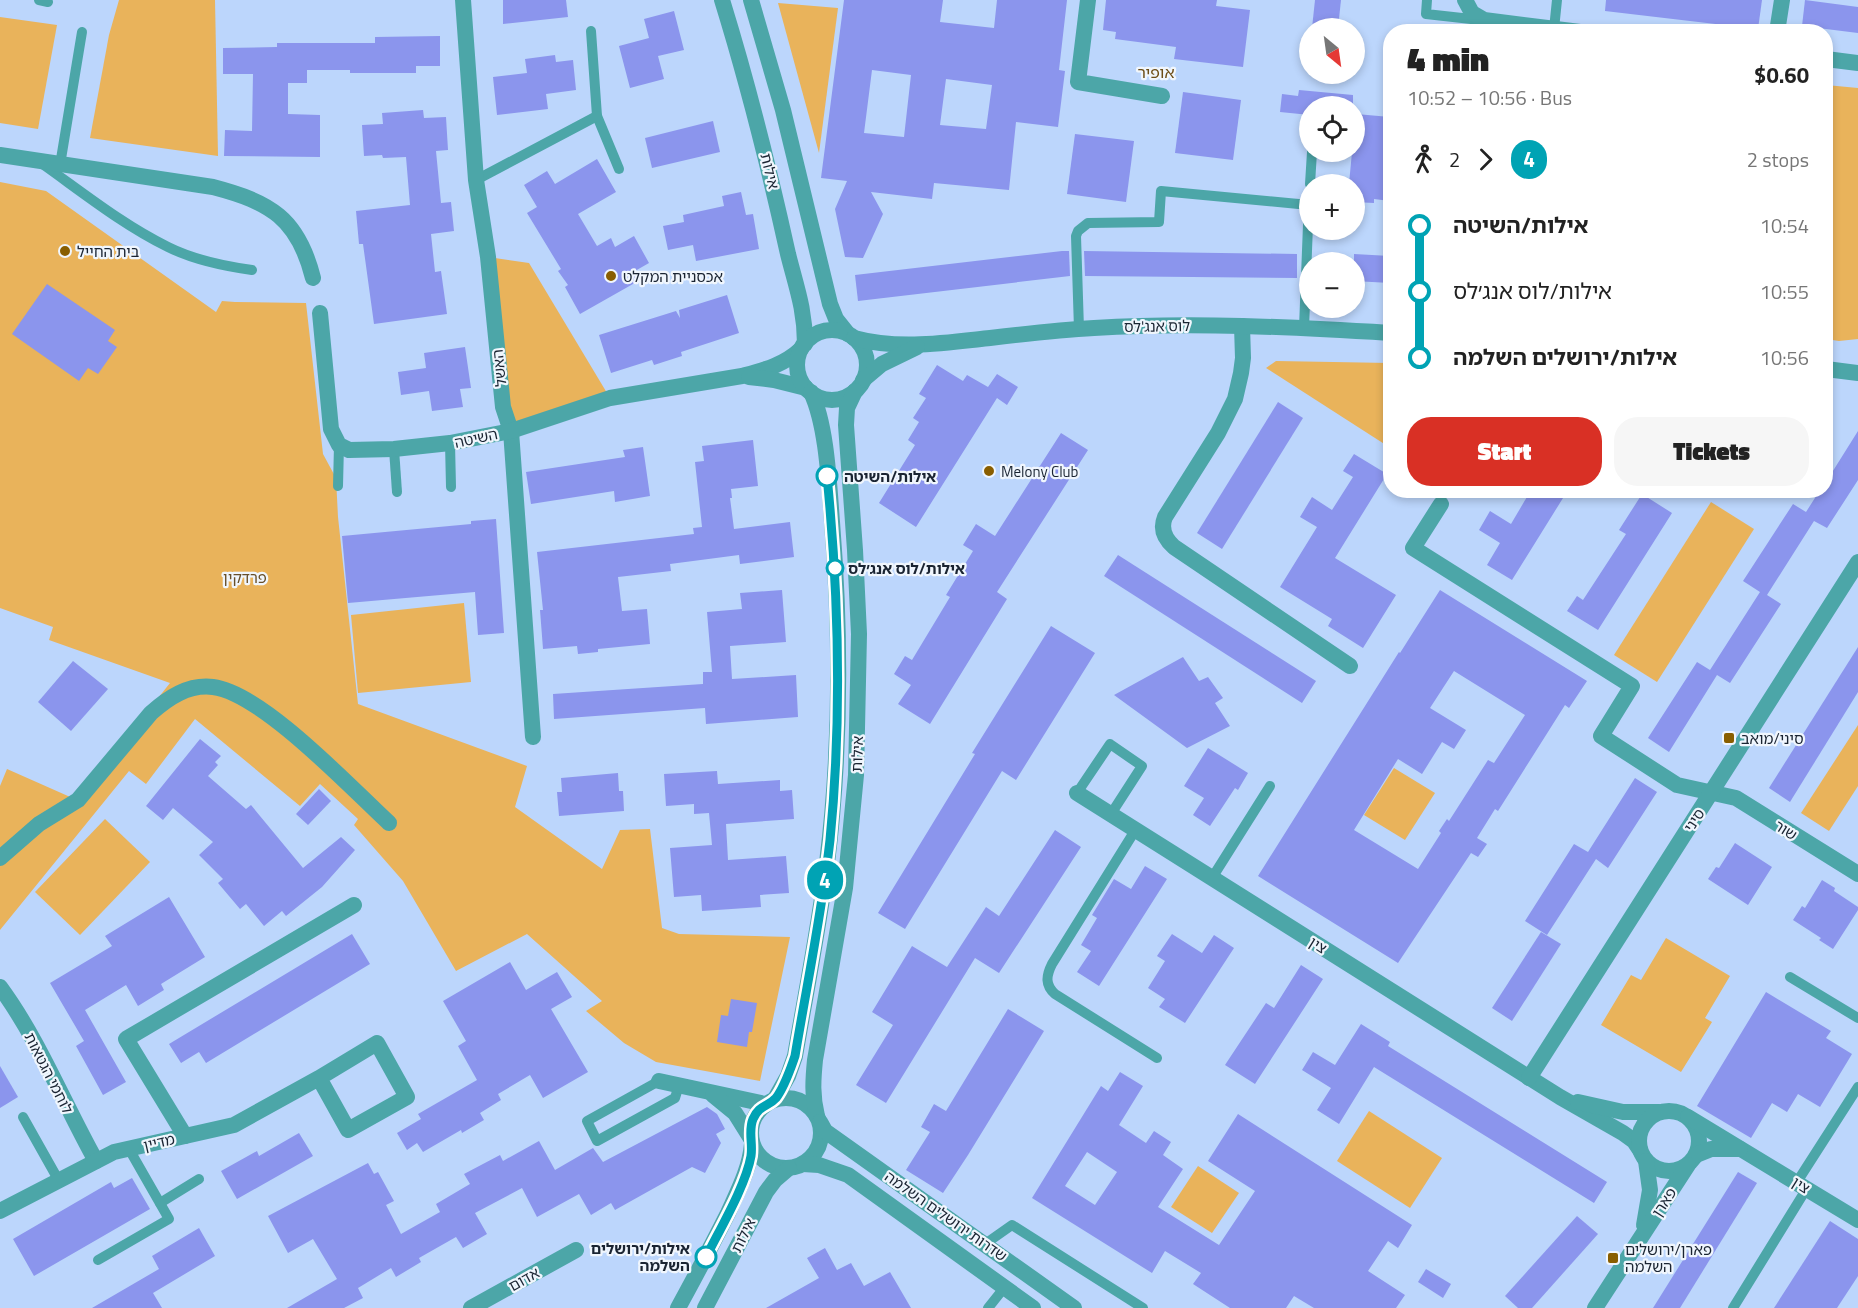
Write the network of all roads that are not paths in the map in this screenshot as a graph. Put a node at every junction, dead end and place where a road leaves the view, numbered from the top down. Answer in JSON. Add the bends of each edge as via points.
{"nodes":[{"id":1,"x":463,"y":0,"type":"edge"},
{"id":2,"x":722,"y":0,"type":"edge"},
{"id":3,"x":751,"y":0,"type":"edge"},
{"id":4,"x":1089,"y":0,"type":"edge"},
{"id":5,"x":1427,"y":0,"type":"edge"},
{"id":6,"x":1465,"y":0,"type":"edge"},
{"id":7,"x":1557,"y":0,"type":"edge"},
{"id":8,"x":1782,"y":0,"type":"edge"},
{"id":9,"x":1492,"y":22,"type":"junction"},
{"id":10,"x":1513,"y":24,"type":"edge"},
{"id":11,"x":1554,"y":24,"type":"edge"},
{"id":12,"x":1779,"y":24,"type":"edge"},
{"id":13,"x":591,"y":31,"type":"dead end"},
{"id":14,"x":82,"y":32,"type":"dead end"},
{"id":15,"x":1833,"y":60,"type":"edge"},
{"id":16,"x":1858,"y":63,"type":"edge"},
{"id":17,"x":1162,"y":96,"type":"dead end"},
{"id":18,"x":597,"y":116,"type":"junction"},
{"id":19,"x":0,"y":155,"type":"edge"},
{"id":20,"x":39,"y":162,"type":"junction"},
{"id":21,"x":60,"y":165,"type":"junction"},
{"id":22,"x":619,"y":169,"type":"dead end"},
{"id":23,"x":476,"y":180,"type":"junction"},
{"id":24,"x":1299,"y":204,"type":"edge"},
{"id":25,"x":1308,"y":240,"type":"edge"},
{"id":26,"x":252,"y":270,"type":"dead end"},
{"id":27,"x":313,"y":278,"type":"dead end"},
{"id":28,"x":320,"y":313,"type":"dead end"},
{"id":29,"x":1242,"y":326,"type":"junction"},
{"id":30,"x":1304,"y":328,"type":"junction"},
{"id":31,"x":1079,"y":329,"type":"junction"},
{"id":32,"x":1383,"y":333,"type":"edge"},
{"id":33,"x":851,"y":336,"type":"junction"},
{"id":34,"x":924,"y":344,"type":"junction"},
{"id":35,"x":803,"y":346,"type":"junction"},
{"id":36,"x":1833,"y":370,"type":"edge"},
{"id":37,"x":1857,"y":372,"type":"edge"},
{"id":38,"x":742,"y":376,"type":"junction"},
{"id":39,"x":859,"y":386,"type":"junction"},
{"id":40,"x":808,"y":390,"type":"junction"},
{"id":41,"x":511,"y":430,"type":"junction"},
{"id":42,"x":450,"y":444,"type":"junction"},
{"id":43,"x":339,"y":445,"type":"junction"},
{"id":44,"x":394,"y":448,"type":"junction"},
{"id":45,"x":338,"y":486,"type":"dead end"},
{"id":46,"x":451,"y":487,"type":"dead end"},
{"id":47,"x":397,"y":492,"type":"dead end"},
{"id":48,"x":1441,"y":504,"type":"dead end"},
{"id":49,"x":1858,"y":562,"type":"edge"},
{"id":50,"x":1350,"y":666,"type":"dead end"},
{"id":51,"x":533,"y":736,"type":"dead end"},
{"id":52,"x":1270,"y":786,"type":"dead end"},
{"id":53,"x":1077,"y":792,"type":"joint"},
{"id":54,"x":1711,"y":794,"type":"junction"},
{"id":55,"x":1111,"y":814,"type":"junction"},
{"id":56,"x":389,"y":824,"type":"dead end"},
{"id":57,"x":1136,"y":830,"type":"junction"},
{"id":58,"x":0,"y":858,"type":"edge"},
{"id":59,"x":1858,"y":874,"type":"edge"},
{"id":60,"x":1212,"y":878,"type":"junction"},
{"id":61,"x":354,"y":905,"type":"dead end"},
{"id":62,"x":1790,"y":977,"type":"dead end"},
{"id":63,"x":0,"y":987,"type":"edge"},
{"id":64,"x":1858,"y":1018,"type":"edge"},
{"id":65,"x":1157,"y":1058,"type":"dead end"},
{"id":66,"x":319,"y":1078,"type":"junction"},
{"id":67,"x":1530,"y":1078,"type":"junction"},
{"id":68,"x":659,"y":1081,"type":"joint"},
{"id":69,"x":679,"y":1085,"type":"junction"},
{"id":70,"x":1858,"y":1087,"type":"edge"},
{"id":71,"x":708,"y":1091,"type":"junction"},
{"id":72,"x":1560,"y":1097,"type":"junction"},
{"id":73,"x":770,"y":1101,"type":"junction"},
{"id":74,"x":1663,"y":1112,"type":"junction"},
{"id":75,"x":23,"y":1117,"type":"dead end"},
{"id":76,"x":1688,"y":1117,"type":"junction"},
{"id":77,"x":818,"y":1119,"type":"junction"},
{"id":78,"x":185,"y":1136,"type":"junction"},
{"id":79,"x":751,"y":1140,"type":"junction"},
{"id":80,"x":129,"y":1149,"type":"junction"},
{"id":81,"x":1744,"y":1149,"type":"junction"},
{"id":82,"x":1643,"y":1156,"type":"junction"},
{"id":83,"x":1692,"y":1160,"type":"junction"},
{"id":84,"x":96,"y":1161,"type":"junction"},
{"id":85,"x":796,"y":1166,"type":"junction"},
{"id":86,"x":199,"y":1179,"type":"dead end"},
{"id":87,"x":59,"y":1181,"type":"junction"},
{"id":88,"x":1802,"y":1185,"type":"junction"},
{"id":89,"x":160,"y":1203,"type":"junction"},
{"id":90,"x":0,"y":1211,"type":"edge"},
{"id":91,"x":1858,"y":1220,"type":"edge"},
{"id":92,"x":1639,"y":1240,"type":"junction"},
{"id":93,"x":985,"y":1244,"type":"junction"},
{"id":94,"x":576,"y":1250,"type":"dead end"},
{"id":95,"x":98,"y":1260,"type":"dead end"},
{"id":96,"x":1004,"y":1288,"type":"junction"},
{"id":97,"x":993,"y":1306,"type":"edge"},
{"id":98,"x":471,"y":1308,"type":"edge"},
{"id":99,"x":678,"y":1308,"type":"edge"},
{"id":100,"x":705,"y":1308,"type":"edge"},
{"id":101,"x":1033,"y":1308,"type":"edge"},
{"id":102,"x":1074,"y":1308,"type":"edge"},
{"id":103,"x":1143,"y":1308,"type":"edge"},
{"id":104,"x":1595,"y":1308,"type":"edge"},
{"id":105,"x":1733,"y":1308,"type":"edge"}],
"edges":[{"from":1,"to":23,"type":"street","name":"האשל"},
{"from":2,"to":35,"type":"street","name":"אילות","via":[[750,94],[803,310]]},
{"from":3,"to":33,"type":"street","name":"אילות","via":[[789,132],[830,304],[836,319]]},
{"from":4,"to":17,"type":"street","via":[[1078,82]]},
{"from":5,"to":9,"type":"lane","via":[[1426,14]]},
{"from":6,"to":9,"type":"street","via":[[1477,17]]},
{"from":7,"to":11,"type":"lane"},
{"from":8,"to":12,"type":"street"},
{"from":9,"to":10,"type":"street"},
{"from":13,"to":18,"type":"lane"},
{"from":14,"to":21,"type":"lane"},
{"from":15,"to":16,"type":"street"},
{"from":18,"to":22,"type":"lane"},
{"from":18,"to":23,"type":"lane"},
{"from":19,"to":20,"type":"street"},
{"from":20,"to":21,"type":"street"},
{"from":20,"to":26,"type":"lane","via":[[168,247],[214,264]]},
{"from":21,"to":27,"type":"street","via":[[213,187],[260,202],[298,237]]},
{"from":23,"to":41,"type":"street","name":"האשל","via":[[503,407]]},
{"from":24,"to":31,"type":"lane","via":[[1161,191],[1159,222],[1088,223],[1076,236]]},
{"from":25,"to":30,"type":"lane"},
{"from":28,"to":43,"type":"street","via":[[331,429]]},
{"from":29,"to":30,"type":"street","name":"לוס אנג'לס"},
{"from":29,"to":31,"type":"street","name":"לוס אנג'לס"},
{"from":29,"to":50,"type":"street","via":[[1243,358],[1235,399],[1165,517],[1164,531],[1174,547]]},
{"from":30,"to":32,"type":"street","name":"לוס אנג'לס"},
{"from":31,"to":34,"type":"street","name":"לוס אנג'לס"},
{"from":33,"to":34,"type":"street","name":"לוס אנג'לס","via":[[878,343]]},
{"from":33,"to":35,"type":"street","via":[[835,330],[822,332]]},
{"from":33,"to":39,"type":"street","via":[[865,354],[867,368]]},
{"from":34,"to":39,"type":"street","name":"לוס אנג'לס","via":[[889,360]]},
{"from":35,"to":38,"type":"street","name":"השיטה","via":[[780,364]]},
{"from":35,"to":40,"type":"street","via":[[797,362]]},
{"from":36,"to":37,"type":"street"},
{"from":38,"to":40,"type":"street","name":"השיטה"},
{"from":38,"to":41,"type":"street","name":"השיטה","via":[[610,398]]},
{"from":39,"to":40,"type":"street","via":[[836,399],[822,398]]},
{"from":39,"to":77,"type":"street","name":"אילות","via":[[847,408],[846,425],[859,634],[855,787],[844,899],[815,1060],[812,1088]]},
{"from":40,"to":73,"type":"street","name":"אילות","via":[[821,424],[834,552],[835,774],[824,885],[795,1056],[788,1077]]},
{"from":41,"to":42,"type":"street","name":"השיטה"},
{"from":41,"to":51,"type":"street","name":"האשל"},
{"from":42,"to":44,"type":"street","name":"השיטה"},
{"from":42,"to":46,"type":"lane"},
{"from":43,"to":44,"type":"street","name":"השיטה","via":[[349,450]]},
{"from":43,"to":45,"type":"lane"},
{"from":44,"to":47,"type":"lane"},
{"from":48,"to":54,"type":"street","name":"שור","via":[[1413,548],[1632,686],[1601,736],[1677,785]]},
{"from":49,"to":54,"type":"street","name":"סיני"},
{"from":52,"to":60,"type":"lane"},
{"from":53,"to":55,"type":"street","name":"צין"},
{"from":53,"to":55,"type":"lane","via":[[1110,744],[1142,766]]},
{"from":54,"to":59,"type":"street","name":"שור","via":[[1736,798]]},
{"from":54,"to":67,"type":"street","name":"סיני"},
{"from":55,"to":57,"type":"street","name":"צין"},
{"from":56,"to":58,"type":"street","via":[[303,743],[259,708],[239,695],[212,687],[197,688],[179,692],[165,701],[78,800],[39,824]]},
{"from":57,"to":60,"type":"street","name":"צין"},
{"from":57,"to":65,"type":"lane","via":[[1052,964],[1047,980],[1055,994]]},
{"from":60,"to":67,"type":"street","name":"צין"},
{"from":61,"to":78,"type":"street","via":[[126,1039]]},
{"from":62,"to":64,"type":"lane"},
{"from":63,"to":84,"type":"street","name":"לוחמי הגטאות"},
{"from":66,"to":66,"type":"street","name":"מדיין","via":[[348,1130],[407,1097],[377,1043]]},
{"from":66,"to":78,"type":"street","name":"מדיין","via":[[234,1125]]},
{"from":67,"to":72,"type":"street","name":"צין"},
{"from":68,"to":69,"type":"street"},
{"from":68,"to":69,"type":"lane","via":[[587,1121],[597,1141],[675,1098]]},
{"from":69,"to":71,"type":"street"},
{"from":70,"to":88,"type":"lane"},
{"from":71,"to":73,"type":"street"},
{"from":71,"to":79,"type":"street","via":[[735,1113]]},
{"from":72,"to":74,"type":"street","name":"צין","via":[[1623,1112]]},
{"from":72,"to":82,"type":"street","name":"צין","via":[[1623,1133],[1634,1141]]},
{"from":73,"to":77,"type":"street","via":[[795,1099],[808,1105]]},
{"from":73,"to":79,"type":"street","via":[[754,1117]]},
{"from":74,"to":76,"type":"street"},
{"from":74,"to":82,"type":"street","via":[[1642,1128],[1638,1139]]},
{"from":75,"to":87,"type":"lane"},
{"from":76,"to":81,"type":"street","name":"צין"},
{"from":76,"to":83,"type":"street","via":[[1698,1132],[1699,1144]]},
{"from":77,"to":85,"type":"street","via":[[818,1149],[809,1160]]},
{"from":77,"to":93,"type":"street","name":"שדרות ירושלים השלמה","via":[[825,1131]]},
{"from":78,"to":80,"type":"street","name":"מדיין"},
{"from":79,"to":85,"type":"street","via":[[764,1161],[776,1167]]},
{"from":79,"to":99,"type":"street","name":"אילות","via":[[751,1156],[736,1196]]},
{"from":80,"to":84,"type":"street","name":"מדיין"},
{"from":80,"to":89,"type":"lane"},
{"from":81,"to":83,"type":"street","via":[[1717,1148]]},
{"from":81,"to":88,"type":"street","name":"צין"},
{"from":82,"to":83,"type":"street","via":[[1655,1168],[1666,1171],[1678,1170]]},
{"from":82,"to":92,"type":"street","name":"פארן","via":[[1650,1180]]},
{"from":83,"to":92,"type":"street","name":"פארן"},
{"from":84,"to":87,"type":"street","name":"מדיין"},
{"from":85,"to":96,"type":"street","name":"שדרות ירושלים השלמה","via":[[819,1165],[848,1175]]},
{"from":85,"to":100,"type":"street","name":"אילות","via":[[775,1180],[766,1192]]},
{"from":86,"to":89,"type":"lane"},
{"from":87,"to":90,"type":"street","name":"מדיין"},
{"from":88,"to":91,"type":"street","name":"צין"},
{"from":88,"to":105,"type":"lane"},
{"from":89,"to":95,"type":"lane","via":[[169,1219]]},
{"from":92,"to":104,"type":"street","name":"פארן"},
{"from":93,"to":102,"type":"street","name":"שדרות ירושלים השלמה"},
{"from":93,"to":103,"type":"lane","via":[[1012,1225]]},
{"from":94,"to":98,"type":"street","name":"אדום"},
{"from":96,"to":97,"type":"lane"},
{"from":96,"to":101,"type":"street","name":"שדרות ירושלים השלמה"}]}
